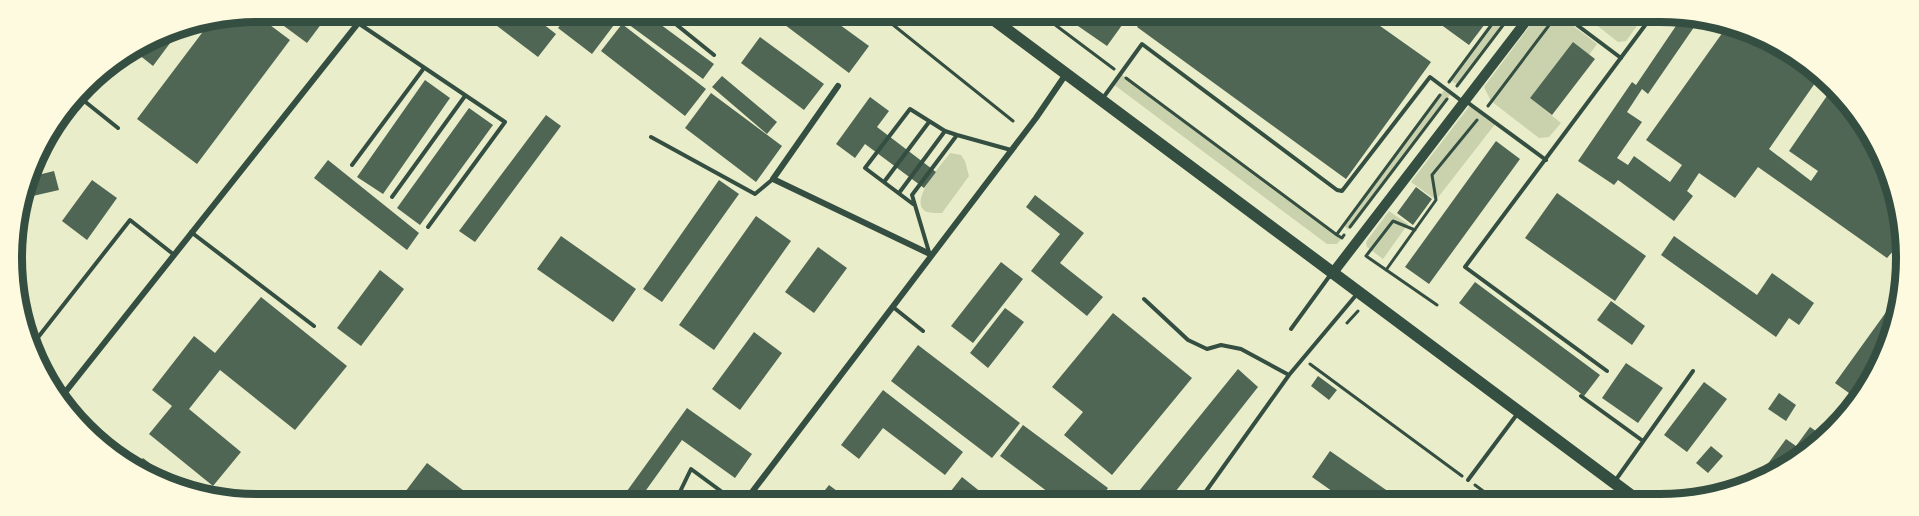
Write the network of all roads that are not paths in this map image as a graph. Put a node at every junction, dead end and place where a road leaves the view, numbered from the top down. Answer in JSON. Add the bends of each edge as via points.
{"nodes":[{"id":1,"x":673,"y":22,"type":"edge"},
{"id":2,"x":997,"y":22,"type":"edge"},
{"id":3,"x":1525,"y":22,"type":"edge"},
{"id":4,"x":1573,"y":22,"type":"edge"},
{"id":5,"x":1648,"y":22,"type":"edge"},
{"id":6,"x":358,"y":23,"type":"joint"},
{"id":7,"x":714,"y":55,"type":"dead end"},
{"id":8,"x":1621,"y":58,"type":"junction"},
{"id":9,"x":424,"y":68,"type":"junction"},
{"id":10,"x":1066,"y":74,"type":"junction"},
{"id":11,"x":838,"y":86,"type":"dead end"},
{"id":12,"x":465,"y":96,"type":"junction"},
{"id":13,"x":83,"y":100,"type":"edge"},
{"id":14,"x":1101,"y":101,"type":"junction"},
{"id":15,"x":1465,"y":102,"type":"junction"},
{"id":16,"x":929,"y":122,"type":"junction"},
{"id":17,"x":118,"y":128,"type":"dead end"},
{"id":18,"x":945,"y":131,"type":"junction"},
{"id":19,"x":957,"y":135,"type":"junction"},
{"id":20,"x":651,"y":137,"type":"dead end"},
{"id":21,"x":1012,"y":150,"type":"junction"},
{"id":22,"x":1546,"y":160,"type":"junction"},
{"id":23,"x":352,"y":165,"type":"dead end"},
{"id":24,"x":773,"y":179,"type":"junction"},
{"id":25,"x":884,"y":182,"type":"junction"},
{"id":26,"x":899,"y":193,"type":"junction"},
{"id":27,"x":392,"y":197,"type":"dead end"},
{"id":28,"x":915,"y":205,"type":"junction"},
{"id":29,"x":429,"y":227,"type":"dead end"},
{"id":30,"x":191,"y":232,"type":"junction"},
{"id":31,"x":930,"y":253,"type":"junction"},
{"id":32,"x":173,"y":254,"type":"junction"},
{"id":33,"x":1332,"y":274,"type":"junction"},
{"id":34,"x":1358,"y":292,"type":"junction"},
{"id":35,"x":1144,"y":299,"type":"dead end"},
{"id":36,"x":893,"y":307,"type":"junction"},
{"id":37,"x":314,"y":326,"type":"dead end"},
{"id":38,"x":1291,"y":329,"type":"dead end"},
{"id":39,"x":922,"y":331,"type":"dead end"},
{"id":40,"x":37,"y":339,"type":"edge"},
{"id":41,"x":1607,"y":371,"type":"dead end"},
{"id":42,"x":1693,"y":371,"type":"dead end"},
{"id":43,"x":1289,"y":375,"type":"junction"},
{"id":44,"x":65,"y":393,"type":"edge"},
{"id":45,"x":1581,"y":396,"type":"dead end"},
{"id":46,"x":1519,"y":411,"type":"junction"},
{"id":47,"x":1643,"y":441,"type":"junction"},
{"id":48,"x":1468,"y":480,"type":"road end"},
{"id":49,"x":1614,"y":482,"type":"junction"},
{"id":50,"x":679,"y":494,"type":"edge"},
{"id":51,"x":726,"y":494,"type":"edge"},
{"id":52,"x":753,"y":494,"type":"edge"},
{"id":53,"x":1204,"y":494,"type":"edge"},
{"id":54,"x":1630,"y":494,"type":"edge"}],
"edges":[{"from":1,"to":7,"type":"lane"},
{"from":2,"to":10,"type":"main road"},
{"from":3,"to":15,"type":"street"},
{"from":4,"to":8,"type":"lane"},
{"from":5,"to":8,"type":"lane"},
{"from":6,"to":9,"type":"lane"},
{"from":6,"to":30,"type":"street"},
{"from":8,"to":22,"type":"lane"},
{"from":9,"to":12,"type":"lane"},
{"from":9,"to":23,"type":"lane"},
{"from":10,"to":14,"type":"main road"},
{"from":10,"to":21,"type":"street"},
{"from":11,"to":24,"type":"street"},
{"from":12,"to":27,"type":"lane"},
{"from":12,"to":29,"type":"lane","via":[[505,123]]},
{"from":13,"to":17,"type":"lane"},
{"from":14,"to":15,"type":"lane","via":[[1142,45],[1337,190],[1342,190],[1430,77]]},
{"from":14,"to":33,"type":"main road"},
{"from":15,"to":22,"type":"lane"},
{"from":15,"to":33,"type":"street"},
{"from":16,"to":18,"type":"lane"},
{"from":16,"to":25,"type":"lane"},
{"from":16,"to":25,"type":"lane","via":[[910,109],[865,168]]},
{"from":18,"to":19,"type":"lane"},
{"from":18,"to":26,"type":"lane"},
{"from":19,"to":21,"type":"lane"},
{"from":19,"to":28,"type":"lane","via":[[912,195]]},
{"from":20,"to":24,"type":"lane","via":[[755,194]]},
{"from":21,"to":31,"type":"street"},
{"from":22,"to":41,"type":"lane","via":[[1465,267]]},
{"from":24,"to":31,"type":"street"},
{"from":25,"to":26,"type":"lane"},
{"from":26,"to":28,"type":"lane"},
{"from":28,"to":31,"type":"lane"},
{"from":30,"to":32,"type":"street"},
{"from":30,"to":37,"type":"lane"},
{"from":31,"to":36,"type":"street"},
{"from":32,"to":40,"type":"lane","via":[[130,220]]},
{"from":32,"to":44,"type":"street"},
{"from":33,"to":34,"type":"main road"},
{"from":33,"to":38,"type":"lane"},
{"from":34,"to":43,"type":"lane"},
{"from":34,"to":46,"type":"main road"},
{"from":35,"to":43,"type":"lane","via":[[1188,340],[1207,349],[1221,345],[1241,349]]},
{"from":36,"to":39,"type":"lane"},
{"from":36,"to":52,"type":"street"},
{"from":42,"to":47,"type":"lane"},
{"from":43,"to":53,"type":"lane"},
{"from":45,"to":47,"type":"lane"},
{"from":46,"to":48,"type":"lane"},
{"from":46,"to":49,"type":"main road"},
{"from":47,"to":49,"type":"lane"},
{"from":49,"to":54,"type":"main road"},
{"from":50,"to":51,"type":"lane","via":[[691,469]]}]}
